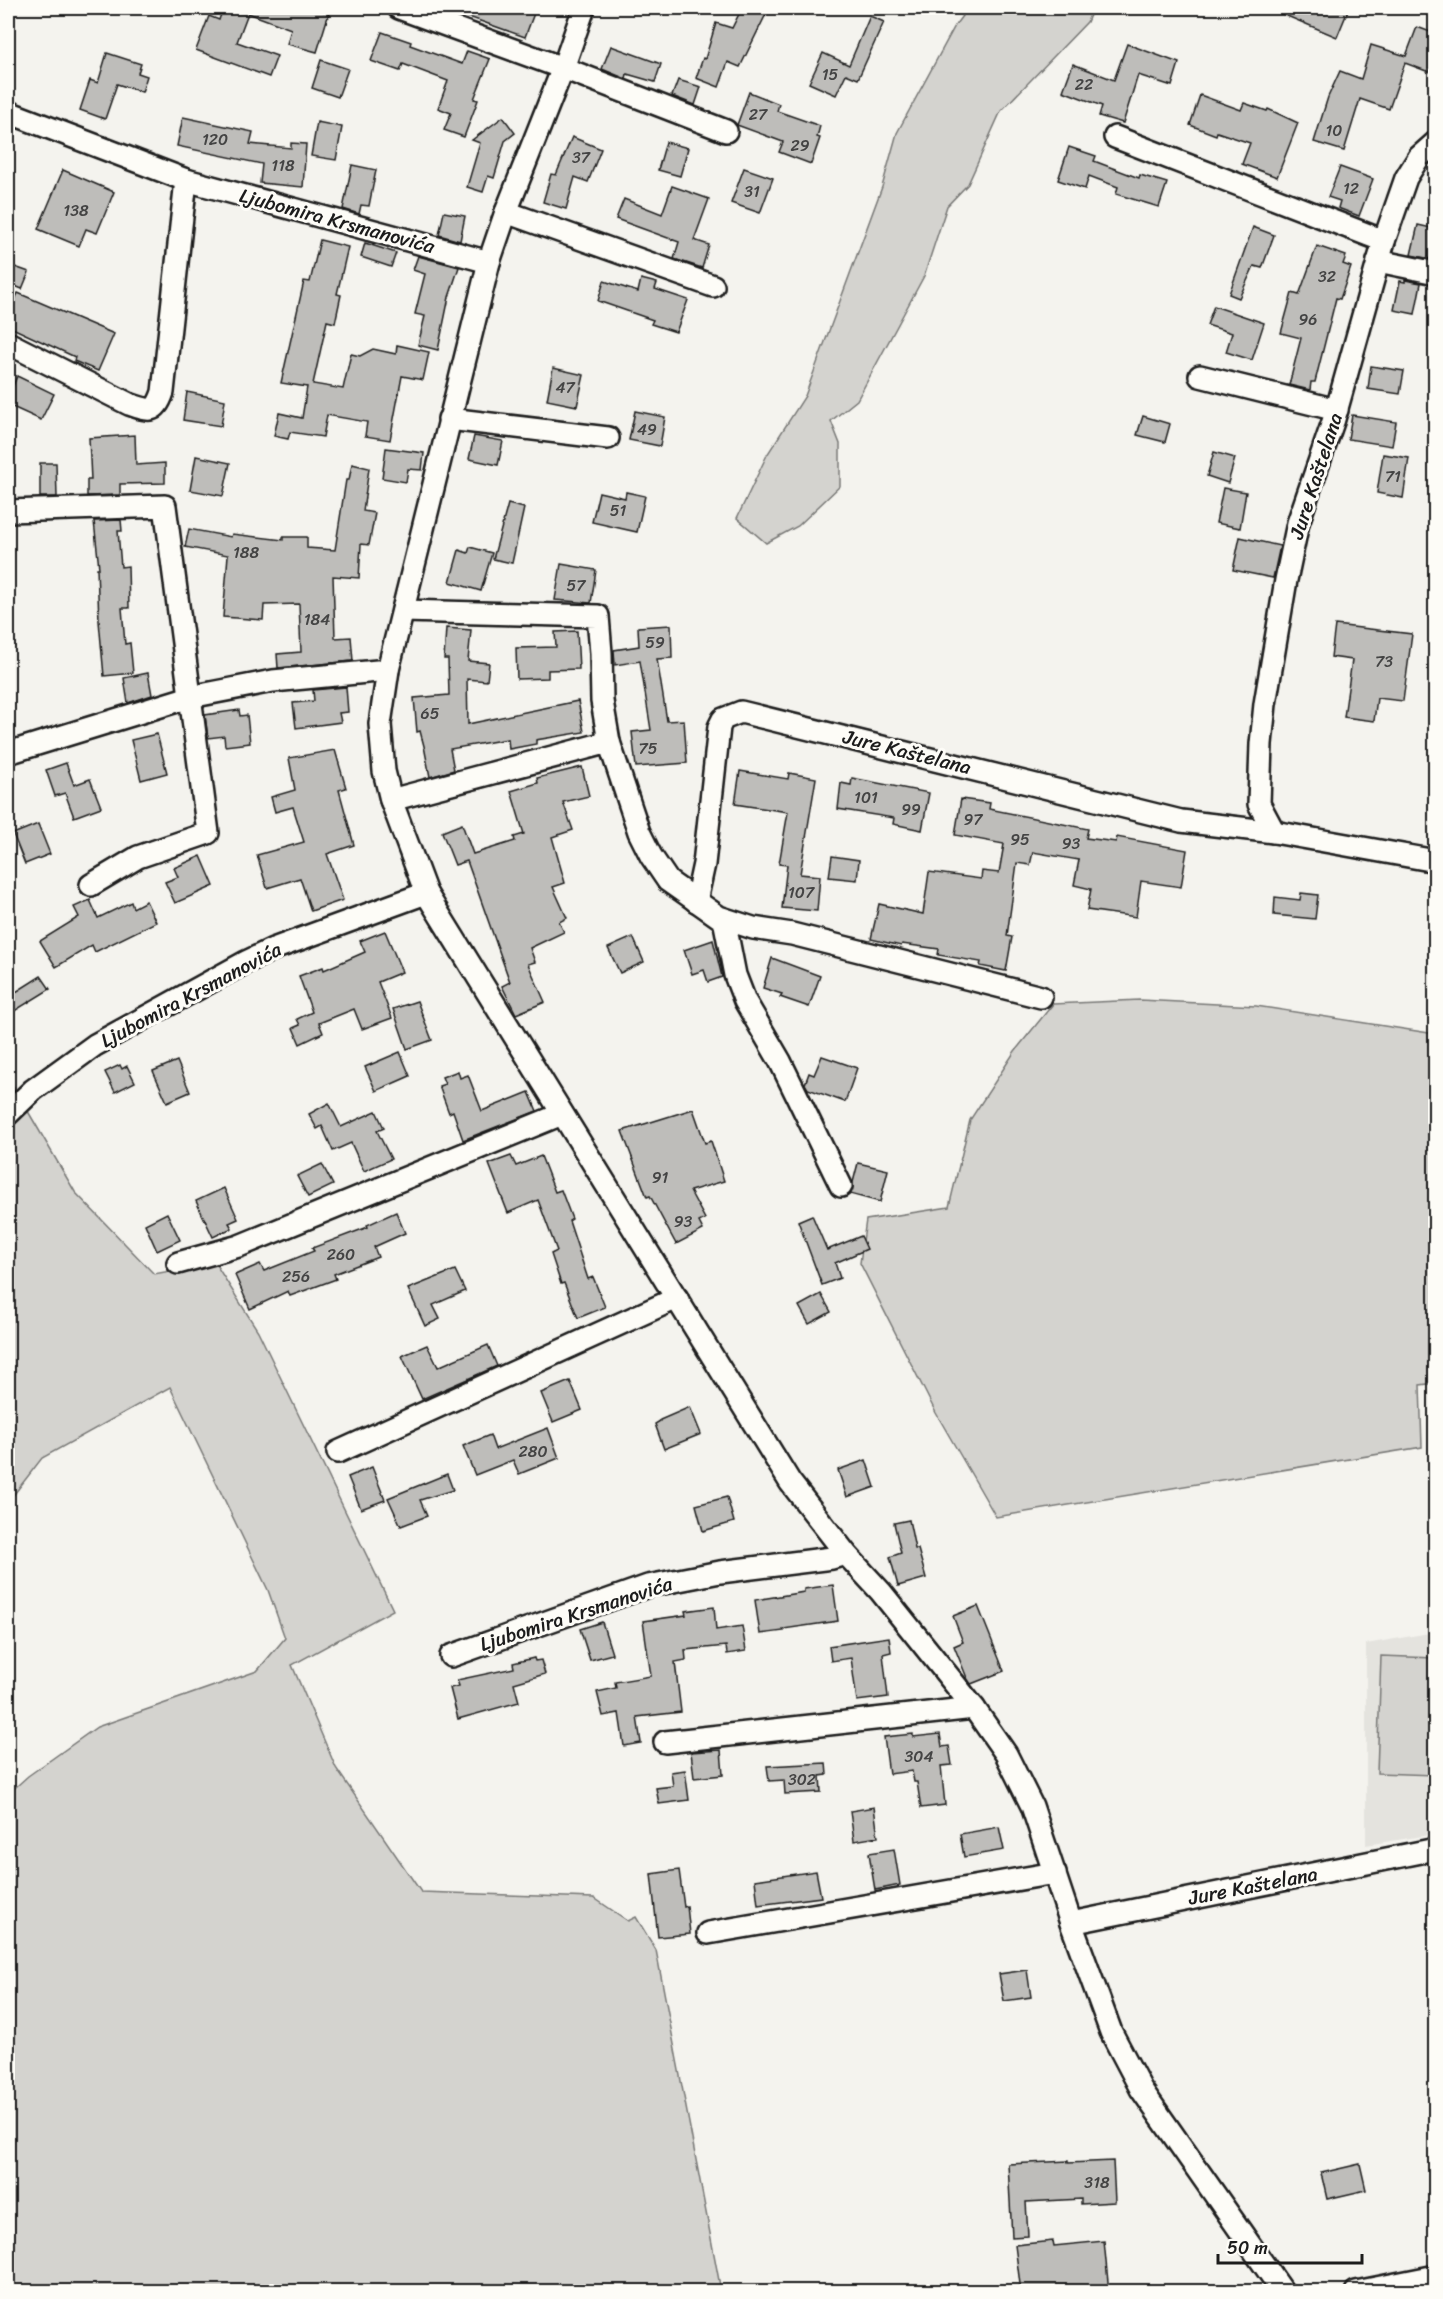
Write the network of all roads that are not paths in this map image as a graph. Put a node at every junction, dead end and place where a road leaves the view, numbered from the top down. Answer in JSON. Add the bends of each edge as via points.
{"nodes":[{"id":1,"x":399,"y":8,"type":"edge"},
{"id":2,"x":584,"y":8,"type":"edge"},
{"id":3,"x":563,"y":68,"type":"junction"},
{"id":4,"x":8,"y":112,"type":"edge"},
{"id":5,"x":726,"y":131,"type":"dead end"},
{"id":6,"x":1115,"y":138,"type":"dead end"},
{"id":7,"x":1436,"y":142,"type":"edge"},
{"id":8,"x":186,"y":180,"type":"junction"},
{"id":9,"x":506,"y":212,"type":"junction"},
{"id":10,"x":1384,"y":241,"type":"junction"},
{"id":11,"x":1378,"y":261,"type":"junction"},
{"id":12,"x":489,"y":262,"type":"junction"},
{"id":13,"x":1436,"y":273,"type":"edge"},
{"id":14,"x":713,"y":286,"type":"dead end"},
{"id":15,"x":8,"y":343,"type":"edge"},
{"id":16,"x":1200,"y":376,"type":"dead end"},
{"id":17,"x":1337,"y":410,"type":"junction"},
{"id":18,"x":449,"y":419,"type":"junction"},
{"id":19,"x":608,"y":438,"type":"dead end"},
{"id":20,"x":8,"y":511,"type":"edge"},
{"id":21,"x":403,"y":611,"type":"junction"},
{"id":22,"x":388,"y":670,"type":"junction"},
{"id":23,"x":190,"y":697,"type":"junction"},
{"id":24,"x":609,"y":742,"type":"junction"},
{"id":25,"x":8,"y":753,"type":"edge"},
{"id":26,"x":392,"y":800,"type":"junction"},
{"id":27,"x":1259,"y":804,"type":"junction"},
{"id":28,"x":1237,"y":828,"type":"junction"},
{"id":29,"x":1274,"y":832,"type":"junction"},
{"id":30,"x":1436,"y":861,"type":"edge"},
{"id":31,"x":91,"y":885,"type":"dead end"},
{"id":32,"x":426,"y":893,"type":"junction"},
{"id":33,"x":696,"y":902,"type":"junction"},
{"id":34,"x":724,"y":919,"type":"junction"},
{"id":35,"x":1041,"y":997,"type":"dead end"},
{"id":36,"x":8,"y":1114,"type":"edge"},
{"id":37,"x":562,"y":1114,"type":"junction"},
{"id":38,"x":841,"y":1186,"type":"dead end"},
{"id":39,"x":178,"y":1263,"type":"dead end"},
{"id":40,"x":677,"y":1298,"type":"junction"},
{"id":41,"x":338,"y":1452,"type":"dead end"},
{"id":42,"x":846,"y":1554,"type":"junction"},
{"id":43,"x":451,"y":1656,"type":"dead end"},
{"id":44,"x":974,"y":1708,"type":"junction"},
{"id":45,"x":665,"y":1742,"type":"dead end"},
{"id":46,"x":1436,"y":1849,"type":"edge"},
{"id":47,"x":1055,"y":1873,"type":"junction"},
{"id":48,"x":1071,"y":1923,"type":"junction"},
{"id":49,"x":708,"y":1933,"type":"dead end"},
{"id":50,"x":1436,"y":2276,"type":"edge"},
{"id":51,"x":1283,"y":2292,"type":"edge"},
{"id":52,"x":1356,"y":2292,"type":"edge"}],
"edges":[{"from":1,"to":3,"type":"street"},
{"from":2,"to":3,"type":"street"},
{"from":3,"to":5,"type":"street"},
{"from":3,"to":9,"type":"street"},
{"from":4,"to":8,"type":"street","name":"Ljubomira Krsmanovića"},
{"from":6,"to":10,"type":"street"},
{"from":7,"to":10,"type":"street","name":"Jure Kaštelana","via":[[1411,168]]},
{"from":8,"to":12,"type":"street","name":"Ljubomira Krsmanovića"},
{"from":8,"to":15,"type":"street","via":[[164,392],[155,408],[129,404]]},
{"from":9,"to":12,"type":"street"},
{"from":9,"to":14,"type":"street"},
{"from":10,"to":11,"type":"street","name":"Jure Kaštelana"},
{"from":11,"to":13,"type":"street"},
{"from":11,"to":17,"type":"street","name":"Jure Kaštelana"},
{"from":12,"to":18,"type":"street"},
{"from":16,"to":17,"type":"street"},
{"from":17,"to":27,"type":"street","name":"Jure Kaštelana","via":[[1298,523],[1286,580],[1265,704]]},
{"from":18,"to":19,"type":"street"},
{"from":18,"to":21,"type":"street"},
{"from":20,"to":23,"type":"street","via":[[165,506]]},
{"from":21,"to":22,"type":"street"},
{"from":21,"to":24,"type":"street","via":[[598,615],[602,701]]},
{"from":22,"to":23,"type":"street","via":[[273,681]]},
{"from":22,"to":26,"type":"street","via":[[381,744]]},
{"from":23,"to":25,"type":"street"},
{"from":23,"to":31,"type":"street","via":[[208,833],[138,857]]},
{"from":24,"to":26,"type":"street"},
{"from":24,"to":33,"type":"street","via":[[651,856],[668,881]]},
{"from":26,"to":32,"type":"street"},
{"from":27,"to":28,"type":"street"},
{"from":27,"to":29,"type":"street"},
{"from":28,"to":29,"type":"street","name":"Jure Kaštelana"},
{"from":28,"to":33,"type":"street","name":"Jure Kaštelana","via":[[1181,821],[741,712],[723,719],[719,727]]},
{"from":29,"to":30,"type":"street","name":"Jure Kaštelana"},
{"from":32,"to":36,"type":"street","name":"Ljubomira Krsmanovića","via":[[246,962],[95,1045],[33,1090]]},
{"from":32,"to":37,"type":"street"},
{"from":33,"to":34,"type":"street"},
{"from":34,"to":35,"type":"street"},
{"from":34,"to":38,"type":"street","via":[[735,975],[745,1001],[780,1061]]},
{"from":37,"to":39,"type":"street","via":[[239,1246]]},
{"from":37,"to":40,"type":"street"},
{"from":40,"to":41,"type":"street"},
{"from":40,"to":42,"type":"street","via":[[779,1466]]},
{"from":42,"to":43,"type":"street","name":"Ljubomira Krsmanovića","via":[[648,1586]]},
{"from":42,"to":44,"type":"street"},
{"from":44,"to":45,"type":"street"},
{"from":44,"to":47,"type":"street","via":[[1020,1780]]},
{"from":46,"to":48,"type":"street","name":"Jure Kaštelana"},
{"from":47,"to":48,"type":"street"},
{"from":47,"to":49,"type":"street"},
{"from":48,"to":51,"type":"street","via":[[1111,2032],[1141,2089]]},
{"from":50,"to":52,"type":"street"}]}
